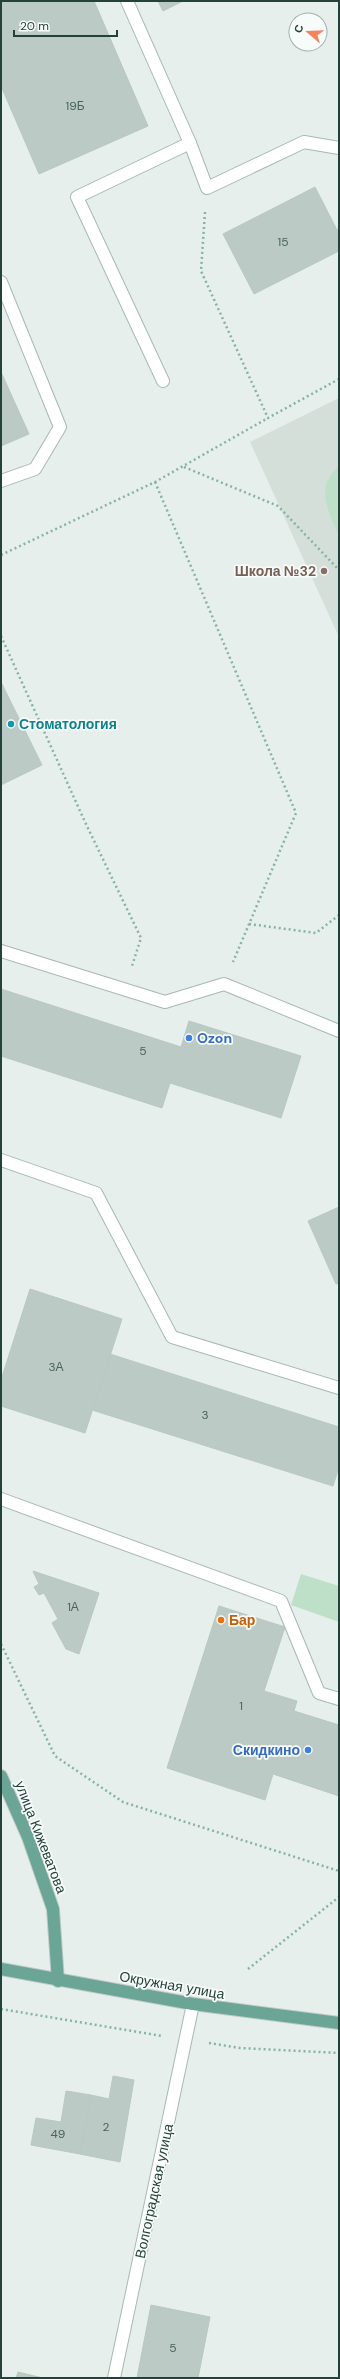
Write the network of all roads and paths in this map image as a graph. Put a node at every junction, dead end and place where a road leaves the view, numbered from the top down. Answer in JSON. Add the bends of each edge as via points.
{"nodes":[{"id":1,"x":127,"y":1,"type":"edge"},
{"id":2,"x":190,"y":142,"type":"junction"},
{"id":3,"x":339,"y":148,"type":"edge"},
{"id":4,"x":207,"y":188,"type":"junction"},
{"id":5,"x":1,"y":282,"type":"edge"},
{"id":6,"x":339,"y":379,"type":"edge"},
{"id":7,"x":163,"y":381,"type":"dead end"},
{"id":8,"x":268,"y":418,"type":"junction"},
{"id":9,"x":183,"y":466,"type":"junction"},
{"id":10,"x":1,"y":481,"type":"edge"},
{"id":11,"x":155,"y":482,"type":"junction"},
{"id":12,"x":1,"y":555,"type":"edge"},
{"id":13,"x":339,"y":570,"type":"edge"},
{"id":14,"x":1,"y":636,"type":"edge"},
{"id":15,"x":339,"y":915,"type":"edge"},
{"id":16,"x":249,"y":924,"type":"junction"},
{"id":17,"x":1,"y":951,"type":"edge"},
{"id":18,"x":224,"y":984,"type":"junction"},
{"id":19,"x":124,"y":989,"type":"junction"},
{"id":20,"x":339,"y":1031,"type":"edge"},
{"id":21,"x":1,"y":1160,"type":"edge"},
{"id":22,"x":339,"y":1388,"type":"edge"},
{"id":23,"x":1,"y":1499,"type":"edge"},
{"id":24,"x":1,"y":1644,"type":"edge"},
{"id":25,"x":339,"y":1699,"type":"edge"},
{"id":26,"x":1,"y":1776,"type":"edge"},
{"id":27,"x":339,"y":1871,"type":"edge"},
{"id":28,"x":339,"y":1897,"type":"edge"},
{"id":29,"x":1,"y":1969,"type":"edge"},
{"id":30,"x":248,"y":1969,"type":"dead end"},
{"id":31,"x":58,"y":1980,"type":"junction"},
{"id":32,"x":193,"y":2004,"type":"junction"},
{"id":33,"x":339,"y":2023,"type":"edge"},
{"id":34,"x":114,"y":2378,"type":"edge"}],
"edges":[{"from":1,"to":2,"type":"street"},
{"from":2,"to":4,"type":"street"},
{"from":2,"to":7,"type":"street","via":[[77,197]]},
{"from":3,"to":4,"type":"street","via":[[304,142]]},
{"from":4,"to":8,"type":"path","via":[[201,271]]},
{"from":5,"to":10,"type":"street","via":[[60,427],[34,468]]},
{"from":6,"to":8,"type":"path"},
{"from":8,"to":9,"type":"path"},
{"from":9,"to":11,"type":"path"},
{"from":9,"to":13,"type":"path","via":[[278,506]]},
{"from":11,"to":12,"type":"path"},
{"from":11,"to":16,"type":"path","via":[[296,813]]},
{"from":14,"to":19,"type":"path","via":[[141,938]]},
{"from":15,"to":16,"type":"path","via":[[316,933]]},
{"from":16,"to":18,"type":"path"},
{"from":17,"to":19,"type":"street"},
{"from":18,"to":19,"type":"street","via":[[165,1002]]},
{"from":18,"to":20,"type":"street"},
{"from":21,"to":22,"type":"street","via":[[96,1193],[172,1337]]},
{"from":23,"to":25,"type":"street","via":[[281,1601],[319,1693]]},
{"from":24,"to":27,"type":"path","via":[[55,1756],[123,1802]]},
{"from":26,"to":31,"type":"main road","name":"улица Кижеватова","via":[[28,1837],[53,1909]]},
{"from":28,"to":30,"type":"path"},
{"from":29,"to":31,"type":"main road","name":"Окружная улица"},
{"from":31,"to":32,"type":"main road","name":"Окружная улица"},
{"from":32,"to":33,"type":"main road","name":"Окружная улица"},
{"from":32,"to":34,"type":"street","name":"Волгоградская улица"}]}
